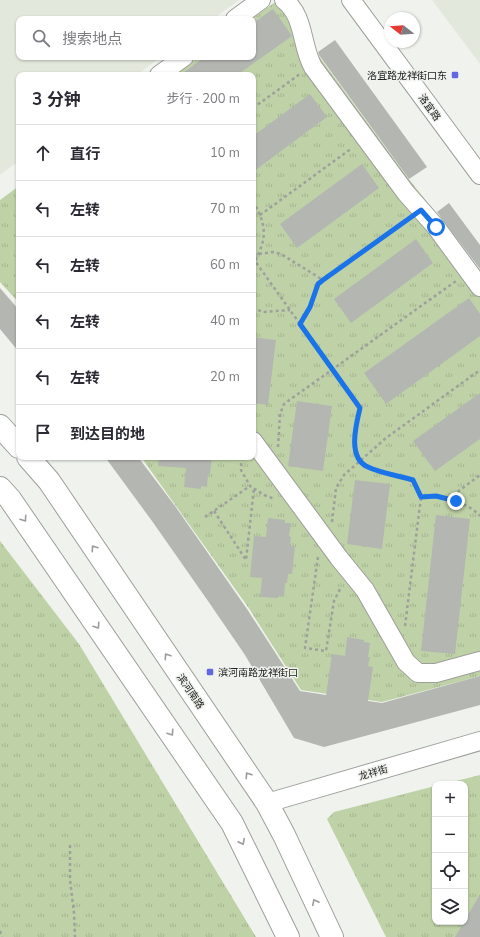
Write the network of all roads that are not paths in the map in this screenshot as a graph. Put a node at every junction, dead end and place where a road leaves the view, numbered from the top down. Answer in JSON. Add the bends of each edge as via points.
{"nodes":[{"id":1,"x":261,"y":0,"type":"edge"},
{"id":2,"x":284,"y":0,"type":"edge"},
{"id":3,"x":351,"y":0,"type":"edge"},
{"id":4,"x":365,"y":0,"type":"edge"},
{"id":5,"x":239,"y":16,"type":"edge"},
{"id":6,"x":384,"y":26,"type":"edge"},
{"id":7,"x":400,"y":48,"type":"edge"},
{"id":8,"x":180,"y":60,"type":"edge"},
{"id":9,"x":164,"y":72,"type":"edge"},
{"id":10,"x":480,"y":156,"type":"edge"},
{"id":11,"x":480,"y":175,"type":"edge"},
{"id":12,"x":480,"y":287,"type":"edge"},
{"id":13,"x":0,"y":426,"type":"edge"},
{"id":14,"x":16,"y":444,"type":"edge"},
{"id":15,"x":256,"y":445,"type":"edge"},
{"id":16,"x":31,"y":460,"type":"edge"},
{"id":17,"x":0,"y":488,"type":"edge"},
{"id":18,"x":480,"y":661,"type":"edge"},
{"id":19,"x":480,"y":741,"type":"edge"},
{"id":20,"x":267,"y":803,"type":"junction"},
{"id":21,"x":288,"y":937,"type":"edge"},
{"id":22,"x":332,"y":937,"type":"edge"}],
"edges":[{"from":1,"to":5,"type":"street"},
{"from":2,"to":12,"type":"street","via":[[297,14],[307,58],[312,66],[406,193],[436,227]]},
{"from":3,"to":11,"type":"street","name":"洛宜路"},
{"from":4,"to":6,"type":"street"},
{"from":7,"to":10,"type":"street","name":"洛宜路"},
{"from":8,"to":9,"type":"street"},
{"from":13,"to":14,"type":"highway"},
{"from":15,"to":18,"type":"street","via":[[365,590],[406,662],[418,673],[436,673]]},
{"from":20,"to":16,"type":"highway","name":"滨河南路","one_way":true,"via":[[49,481]]},
{"from":17,"to":21,"type":"highway","one_way":true,"via":[[232,823]]},
{"from":19,"to":20,"type":"street","name":"龙祥街"},
{"from":22,"to":20,"type":"highway","name":"滨河南路","one_way":true}]}
